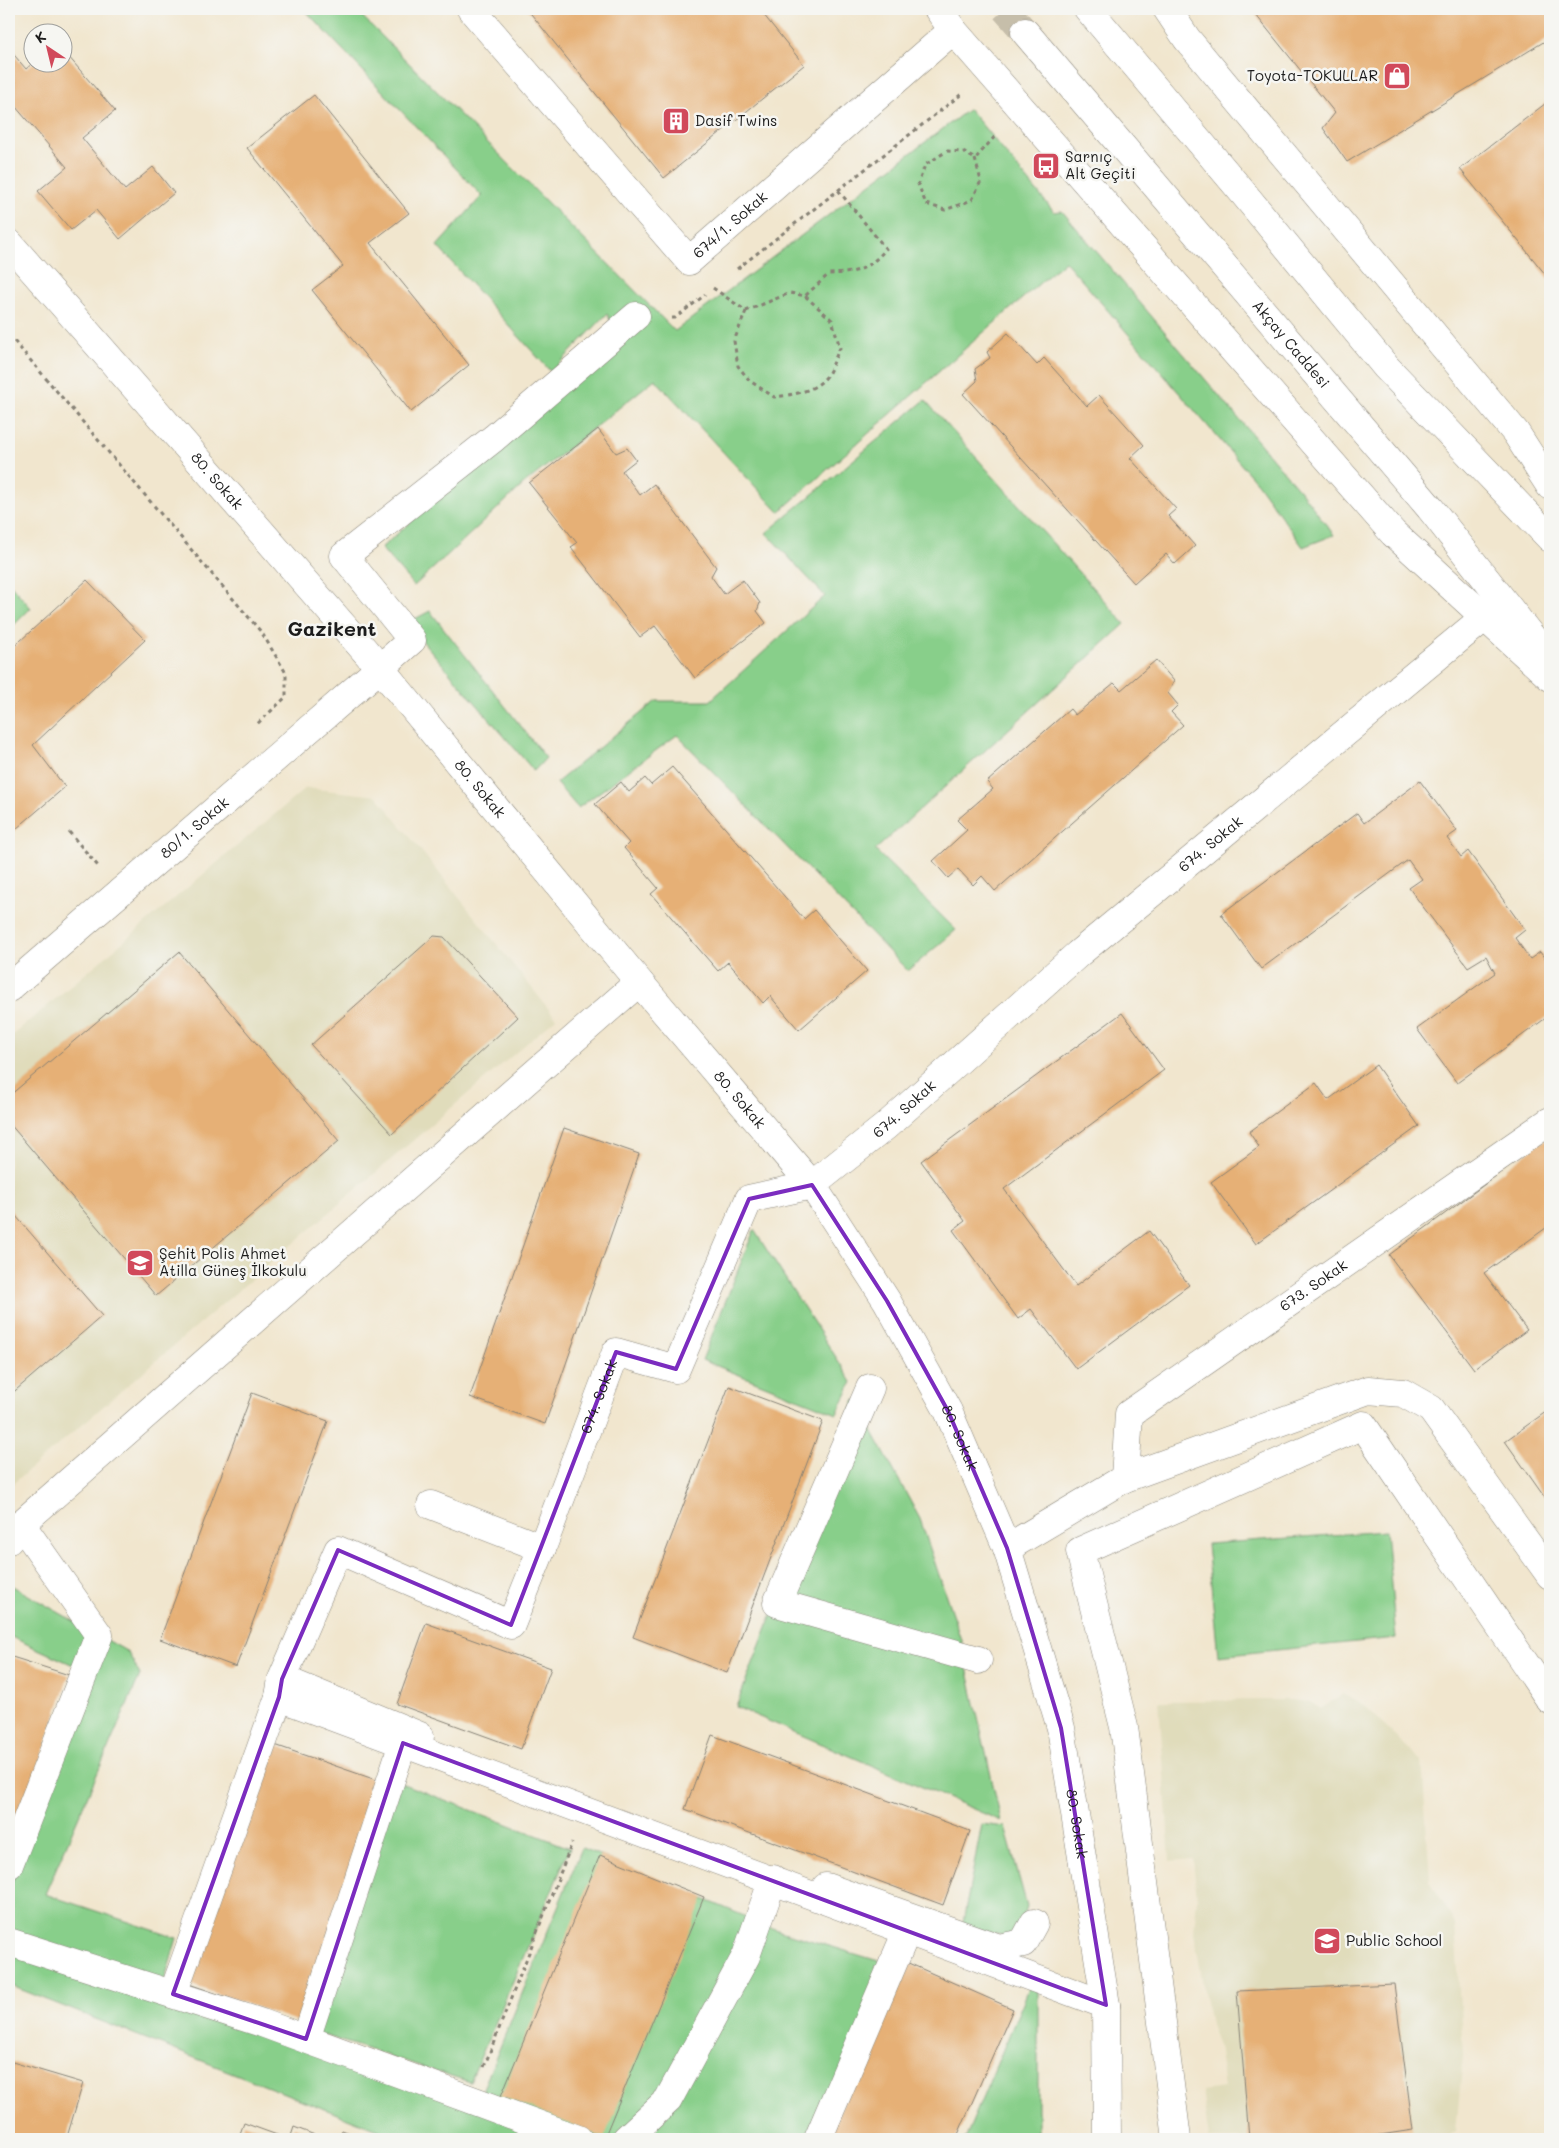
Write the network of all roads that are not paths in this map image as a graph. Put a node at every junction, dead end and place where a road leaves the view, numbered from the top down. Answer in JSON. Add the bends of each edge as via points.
{"nodes":[{"id":1,"x":471,"y":9,"type":"edge"},
{"id":2,"x":1088,"y":9,"type":"edge"},
{"id":3,"x":1166,"y":9,"type":"edge"},
{"id":4,"x":1179,"y":9,"type":"edge"},
{"id":5,"x":946,"y":19,"type":"edge"},
{"id":6,"x":1025,"y":32,"type":"tunnel mouth"},
{"id":7,"x":1187,"y":39,"type":"junction"},
{"id":8,"x":9,"y":243,"type":"edge"},
{"id":9,"x":636,"y":316,"type":"road end"},
{"id":10,"x":1550,"y":486,"type":"edge"},
{"id":11,"x":1550,"y":538,"type":"edge"},
{"id":12,"x":1485,"y":617,"type":"junction"},
{"id":13,"x":1550,"y":660,"type":"edge"},
{"id":14,"x":380,"y":668,"type":"junction"},
{"id":15,"x":1550,"y":677,"type":"edge"},
{"id":16,"x":639,"y":982,"type":"junction"},
{"id":17,"x":9,"y":988,"type":"edge"},
{"id":18,"x":1550,"y":1121,"type":"edge"},
{"id":19,"x":812,"y":1184,"type":"junction"},
{"id":20,"x":870,"y":1388,"type":"dead end"},
{"id":21,"x":1126,"y":1478,"type":"junction"},
{"id":22,"x":431,"y":1504,"type":"dead end"},
{"id":23,"x":15,"y":1532,"type":"edge"},
{"id":24,"x":542,"y":1548,"type":"junction"},
{"id":25,"x":1007,"y":1548,"type":"junction"},
{"id":26,"x":1550,"y":1575,"type":"edge"},
{"id":27,"x":978,"y":1660,"type":"dead end"},
{"id":28,"x":280,"y":1688,"type":"junction"},
{"id":29,"x":1550,"y":1700,"type":"edge"},
{"id":30,"x":404,"y":1744,"type":"junction"},
{"id":31,"x":9,"y":1865,"type":"edge"},
{"id":32,"x":773,"y":1879,"type":"junction"},
{"id":33,"x":1034,"y":1923,"type":"dead end"},
{"id":34,"x":907,"y":1931,"type":"junction"},
{"id":35,"x":9,"y":1942,"type":"edge"},
{"id":36,"x":173,"y":1994,"type":"junction"},
{"id":37,"x":1106,"y":2005,"type":"junction"},
{"id":38,"x":306,"y":2039,"type":"junction"},
{"id":39,"x":578,"y":2139,"type":"edge"},
{"id":40,"x":626,"y":2139,"type":"edge"},
{"id":41,"x":818,"y":2139,"type":"edge"},
{"id":42,"x":1107,"y":2139,"type":"edge"},
{"id":43,"x":1177,"y":2139,"type":"edge"}],
"edges":[{"from":1,"to":5,"type":"main road","name":"674/1. Sokak","via":[[689,261]]},
{"from":2,"to":11,"type":"main road","via":[[1386,367]]},
{"from":3,"to":7,"type":"main road"},
{"from":4,"to":7,"type":"main road"},
{"from":5,"to":12,"type":"main road","via":[[1393,533]]},
{"from":6,"to":13,"type":"main road","name":"Akçay Caddesi","via":[[1430,508]]},
{"from":7,"to":10,"type":"main road","via":[[1516,432]]},
{"from":8,"to":14,"type":"main road","name":"80. Sokak"},
{"from":9,"to":14,"type":"main road","name":"80/1. Sokak","via":[[494,438],[344,556],[412,640]]},
{"from":12,"to":15,"type":"main road"},
{"from":12,"to":19,"type":"main road","name":"674. Sokak","via":[[1078,954],[886,1126]]},
{"from":14,"to":16,"type":"main road","name":"80. Sokak"},
{"from":14,"to":17,"type":"main road","name":"80/1. Sokak"},
{"from":16,"to":19,"type":"main road","name":"80. Sokak"},
{"from":16,"to":23,"type":"main road"},
{"from":18,"to":21,"type":"main road","name":"673. Sokak","via":[[1129,1414]]},
{"from":19,"to":24,"type":"main road","name":"674. Sokak","via":[[749,1199],[676,1369],[616,1352]]},
{"from":19,"to":25,"type":"main road","name":"80. Sokak","via":[[888,1301],[948,1411]]},
{"from":20,"to":27,"type":"main road","via":[[777,1603]]},
{"from":21,"to":25,"type":"main road"},
{"from":21,"to":26,"type":"main road","via":[[1368,1390],[1403,1393],[1431,1409]]},
{"from":22,"to":24,"type":"main road"},
{"from":23,"to":31,"type":"main road","via":[[99,1635]]},
{"from":24,"to":28,"type":"main road","via":[[511,1625],[338,1550]]},
{"from":25,"to":37,"type":"main road","name":"80. Sokak","via":[[1061,1728]]},
{"from":28,"to":30,"type":"main road"},
{"from":28,"to":33,"type":"main road","via":[[534,1784],[999,1948],[1023,1943]]},
{"from":28,"to":36,"type":"main road"},
{"from":29,"to":43,"type":"main road","via":[[1363,1425],[1080,1550],[1124,1727]]},
{"from":30,"to":32,"type":"main road"},
{"from":30,"to":38,"type":"main road"},
{"from":32,"to":34,"type":"main road"},
{"from":32,"to":40,"type":"main road","via":[[746,1956],[668,2100]]},
{"from":34,"to":37,"type":"main road"},
{"from":34,"to":41,"type":"main road"},
{"from":35,"to":36,"type":"main road"},
{"from":36,"to":38,"type":"main road"},
{"from":37,"to":42,"type":"main road","name":"80. Sokak"},
{"from":38,"to":39,"type":"main road"}]}
